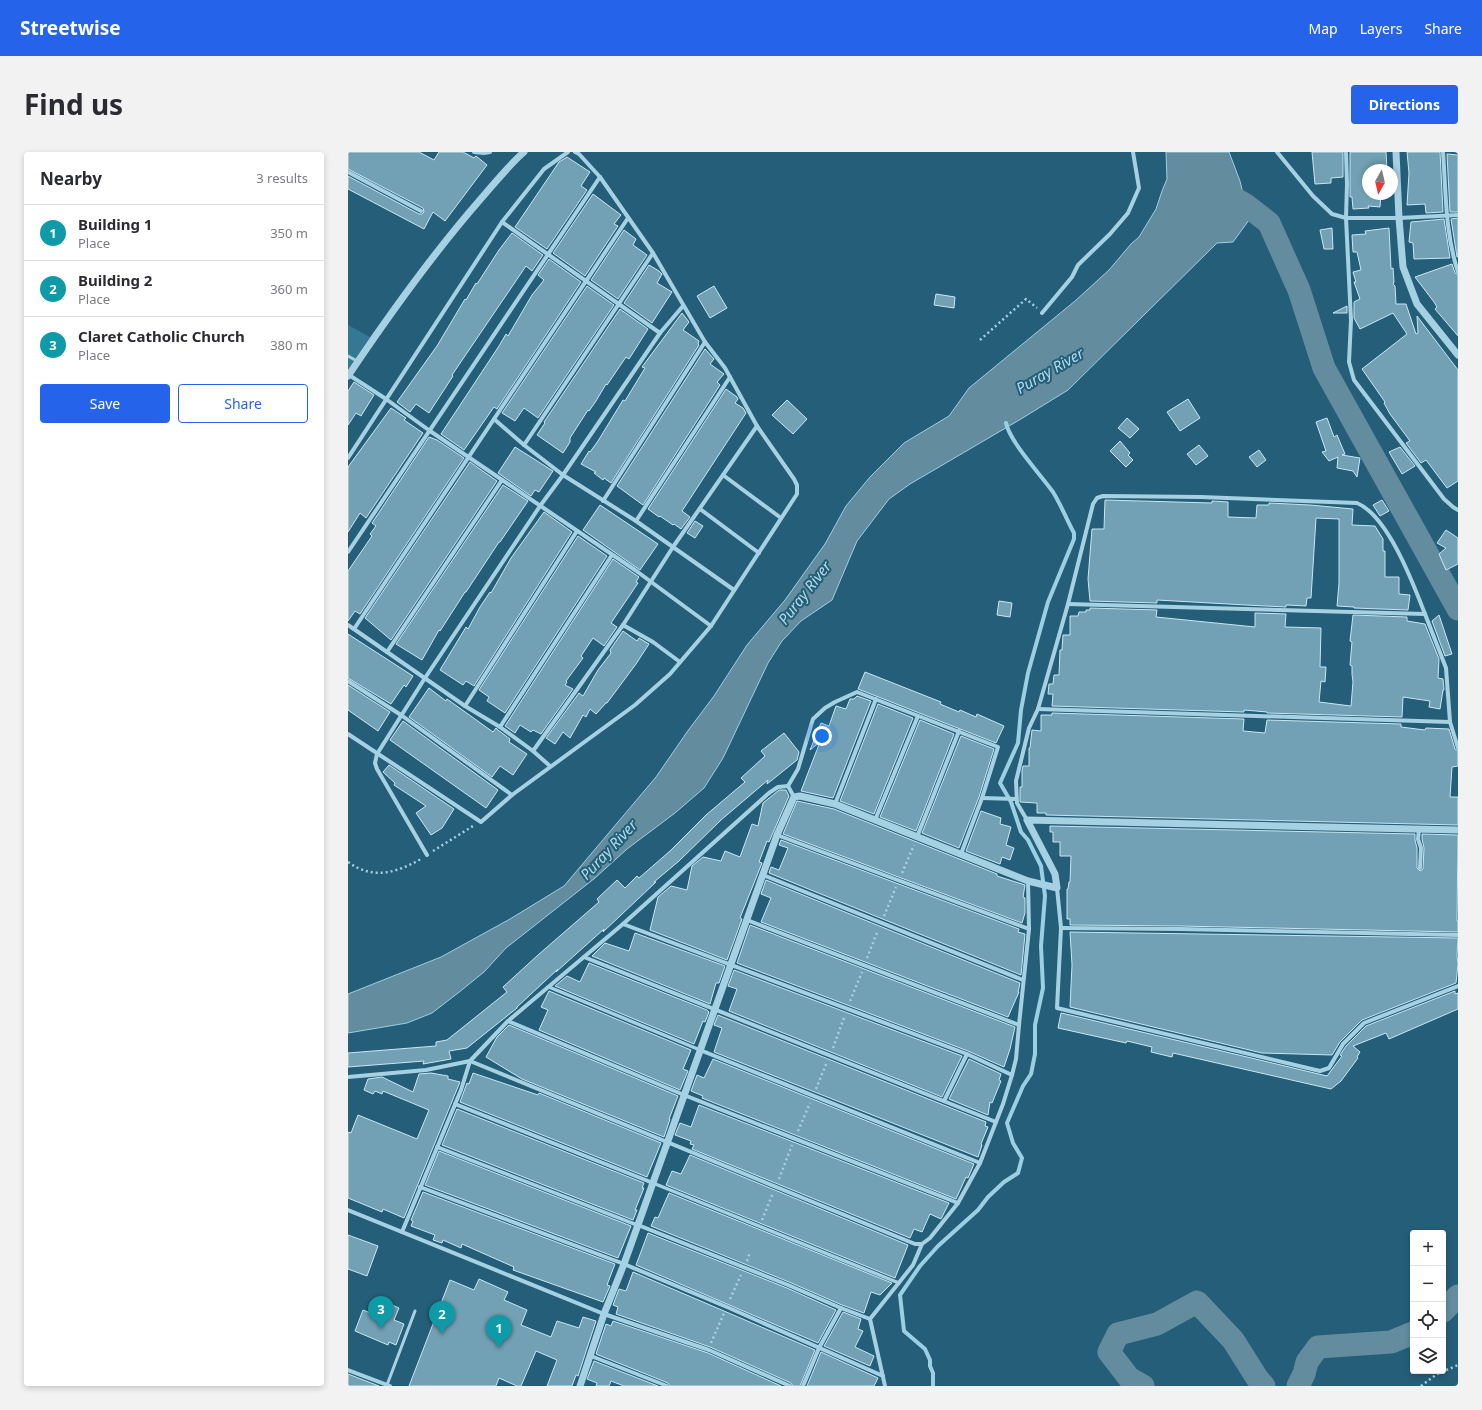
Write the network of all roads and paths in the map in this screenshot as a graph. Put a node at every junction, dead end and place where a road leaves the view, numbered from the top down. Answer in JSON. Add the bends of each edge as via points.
{"nodes":[{"id":1,"x":474,"y":152,"type":"edge"},
{"id":2,"x":490,"y":152,"type":"edge"},
{"id":3,"x":524,"y":152,"type":"edge"},
{"id":4,"x":568,"y":152,"type":"edge"},
{"id":5,"x":574,"y":152,"type":"edge"},
{"id":6,"x":1133,"y":152,"type":"edge"},
{"id":7,"x":1277,"y":152,"type":"edge"},
{"id":8,"x":1346,"y":152,"type":"edge"},
{"id":9,"x":1396,"y":152,"type":"edge"},
{"id":10,"x":1443,"y":152,"type":"edge"},
{"id":11,"x":348,"y":172,"type":"edge"},
{"id":12,"x":600,"y":177,"type":"junction"},
{"id":13,"x":421,"y":211,"type":"dead end"},
{"id":14,"x":1458,"y":215,"type":"edge"},
{"id":15,"x":1447,"y":216,"type":"junction"},
{"id":16,"x":628,"y":218,"type":"junction"},
{"id":17,"x":1346,"y":218,"type":"junction"},
{"id":18,"x":1399,"y":218,"type":"junction"},
{"id":19,"x":502,"y":222,"type":"junction"},
{"id":20,"x":653,"y":253,"type":"junction"},
{"id":21,"x":548,"y":254,"type":"junction"},
{"id":22,"x":1458,"y":272,"type":"edge"},
{"id":23,"x":586,"y":281,"type":"junction"},
{"id":24,"x":620,"y":304,"type":"junction"},
{"id":25,"x":683,"y":306,"type":"junction"},
{"id":26,"x":1042,"y":313,"type":"joint"},
{"id":27,"x":660,"y":333,"type":"junction"},
{"id":28,"x":980,"y":340,"type":"dead end"},
{"id":29,"x":705,"y":342,"type":"junction"},
{"id":30,"x":1458,"y":355,"type":"edge"},
{"id":31,"x":348,"y":356,"type":"edge"},
{"id":32,"x":357,"y":361,"type":"junction"},
{"id":33,"x":348,"y":375,"type":"edge"},
{"id":34,"x":730,"y":377,"type":"junction"},
{"id":35,"x":386,"y":399,"type":"junction"},
{"id":36,"x":494,"y":419,"type":"junction"},
{"id":37,"x":757,"y":426,"type":"junction"},
{"id":38,"x":430,"y":431,"type":"junction"},
{"id":39,"x":524,"y":445,"type":"junction"},
{"id":40,"x":469,"y":456,"type":"junction"},
{"id":41,"x":348,"y":458,"type":"edge"},
{"id":42,"x":564,"y":475,"type":"junction"},
{"id":43,"x":723,"y":475,"type":"junction"},
{"id":44,"x":502,"y":480,"type":"junction"},
{"id":45,"x":603,"y":502,"type":"junction"},
{"id":46,"x":540,"y":506,"type":"junction"},
{"id":47,"x":700,"y":509,"type":"junction"},
{"id":48,"x":1458,"y":510,"type":"edge"},
{"id":49,"x":781,"y":518,"type":"junction"},
{"id":50,"x":636,"y":521,"type":"junction"},
{"id":51,"x":577,"y":531,"type":"junction"},
{"id":52,"x":673,"y":547,"type":"junction"},
{"id":53,"x":348,"y":552,"type":"edge"},
{"id":54,"x":759,"y":553,"type":"junction"},
{"id":55,"x":612,"y":555,"type":"junction"},
{"id":56,"x":651,"y":583,"type":"junction"},
{"id":57,"x":734,"y":590,"type":"junction"},
{"id":58,"x":1068,"y":604,"type":"junction"},
{"id":59,"x":1425,"y":614,"type":"junction"},
{"id":60,"x":348,"y":625,"type":"edge"},
{"id":61,"x":623,"y":625,"type":"junction"},
{"id":62,"x":711,"y":626,"type":"junction"},
{"id":63,"x":354,"y":629,"type":"junction"},
{"id":64,"x":387,"y":652,"type":"junction"},
{"id":65,"x":680,"y":662,"type":"junction"},
{"id":66,"x":424,"y":678,"type":"junction"},
{"id":67,"x":348,"y":681,"type":"edge"},
{"id":68,"x":876,"y":699,"type":"junction"},
{"id":69,"x":465,"y":706,"type":"junction"},
{"id":70,"x":1038,"y":709,"type":"junction"},
{"id":71,"x":401,"y":715,"type":"junction"},
{"id":72,"x":918,"y":716,"type":"junction"},
{"id":73,"x":1450,"y":722,"type":"junction"},
{"id":74,"x":500,"y":727,"type":"junction"},
{"id":75,"x":959,"y":732,"type":"junction"},
{"id":76,"x":348,"y":734,"type":"edge"},
{"id":77,"x":1458,"y":748,"type":"edge"},
{"id":78,"x":533,"y":751,"type":"junction"},
{"id":79,"x":377,"y":754,"type":"junction"},
{"id":80,"x":550,"y":766,"type":"junction"},
{"id":81,"x":788,"y":786,"type":"junction"},
{"id":82,"x":512,"y":795,"type":"junction"},
{"id":83,"x":794,"y":797,"type":"junction"},
{"id":84,"x":982,"y":798,"type":"junction"},
{"id":85,"x":1016,"y":799,"type":"junction"},
{"id":86,"x":835,"y":804,"type":"junction"},
{"id":87,"x":875,"y":820,"type":"junction"},
{"id":88,"x":1027,"y":820,"type":"junction"},
{"id":89,"x":481,"y":822,"type":"junction"},
{"id":90,"x":1419,"y":829,"type":"junction"},
{"id":91,"x":1458,"y":830,"type":"edge"},
{"id":92,"x":777,"y":835,"type":"junction"},
{"id":93,"x":917,"y":837,"type":"junction"},
{"id":94,"x":960,"y":854,"type":"junction"},
{"id":95,"x":427,"y":855,"type":"junction"},
{"id":96,"x":348,"y":862,"type":"edge"},
{"id":97,"x":1420,"y":868,"type":"dead end"},
{"id":98,"x":763,"y":875,"type":"junction"},
{"id":99,"x":1028,"y":881,"type":"junction"},
{"id":100,"x":1057,"y":888,"type":"junction"},
{"id":101,"x":747,"y":920,"type":"junction"},
{"id":102,"x":623,"y":924,"type":"junction"},
{"id":103,"x":1061,"y":928,"type":"junction"},
{"id":104,"x":1029,"y":929,"type":"junction"},
{"id":105,"x":1458,"y":936,"type":"edge"},
{"id":106,"x":584,"y":957,"type":"junction"},
{"id":107,"x":731,"y":964,"type":"junction"},
{"id":108,"x":1023,"y":980,"type":"junction"},
{"id":109,"x":1458,"y":986,"type":"edge"},
{"id":110,"x":549,"y":987,"type":"junction"},
{"id":111,"x":715,"y":1009,"type":"junction"},
{"id":112,"x":508,"y":1021,"type":"junction"},
{"id":113,"x":1019,"y":1025,"type":"junction"},
{"id":114,"x":700,"y":1050,"type":"junction"},
{"id":115,"x":967,"y":1054,"type":"junction"},
{"id":116,"x":470,"y":1061,"type":"junction"},
{"id":117,"x":1012,"y":1075,"type":"junction"},
{"id":118,"x":348,"y":1077,"type":"edge"},
{"id":119,"x":684,"y":1095,"type":"junction"},
{"id":120,"x":944,"y":1101,"type":"junction"},
{"id":121,"x":455,"y":1104,"type":"junction"},
{"id":122,"x":996,"y":1122,"type":"junction"},
{"id":123,"x":668,"y":1142,"type":"junction"},
{"id":124,"x":437,"y":1147,"type":"junction"},
{"id":125,"x":980,"y":1162,"type":"junction"},
{"id":126,"x":653,"y":1183,"type":"junction"},
{"id":127,"x":776,"y":1186,"type":"junction"},
{"id":128,"x":420,"y":1187,"type":"junction"},
{"id":129,"x":958,"y":1203,"type":"junction"},
{"id":130,"x":348,"y":1210,"type":"edge"},
{"id":131,"x":638,"y":1226,"type":"junction"},
{"id":132,"x":759,"y":1227,"type":"junction"},
{"id":133,"x":402,"y":1232,"type":"junction"},
{"id":134,"x":922,"y":1244,"type":"junction"},
{"id":135,"x":624,"y":1264,"type":"junction"},
{"id":136,"x":899,"y":1283,"type":"junction"},
{"id":137,"x":841,"y":1308,"type":"junction"},
{"id":138,"x":415,"y":1311,"type":"dead end"},
{"id":139,"x":604,"y":1314,"type":"junction"},
{"id":140,"x":870,"y":1319,"type":"junction"},
{"id":141,"x":819,"y":1348,"type":"junction"},
{"id":142,"x":591,"y":1356,"type":"junction"},
{"id":143,"x":1458,"y":1365,"type":"edge"},
{"id":144,"x":348,"y":1370,"type":"edge"},
{"id":145,"x":883,"y":1376,"type":"junction"},
{"id":146,"x":388,"y":1386,"type":"edge"},
{"id":147,"x":580,"y":1386,"type":"edge"},
{"id":148,"x":667,"y":1386,"type":"edge"},
{"id":149,"x":790,"y":1386,"type":"edge"},
{"id":150,"x":802,"y":1386,"type":"edge"},
{"id":151,"x":884,"y":1386,"type":"edge"},
{"id":152,"x":1421,"y":1386,"type":"edge"}],
"edges":[{"from":1,"to":2,"type":"street"},
{"from":3,"to":32,"type":"street","via":[[455,228],[394,307]]},
{"from":4,"to":19,"type":"street","via":[[544,169]]},
{"from":5,"to":12,"type":"street","via":[[579,154]]},
{"from":6,"to":26,"type":"street","via":[[1139,188],[1128,213],[1078,265],[1072,277]]},
{"from":7,"to":17,"type":"street","via":[[1313,196],[1332,214]]},
{"from":8,"to":17,"type":"street"},
{"from":9,"to":18,"type":"street"},
{"from":10,"to":15,"type":"street"},
{"from":11,"to":13,"type":"street"},
{"from":12,"to":16,"type":"street"},
{"from":12,"to":21,"type":"street"},
{"from":14,"to":15,"type":"street"},
{"from":15,"to":18,"type":"street"},
{"from":15,"to":22,"type":"street","via":[[1453,257]]},
{"from":16,"to":20,"type":"street"},
{"from":16,"to":23,"type":"street"},
{"from":17,"to":18,"type":"street"},
{"from":17,"to":48,"type":"street","via":[[1351,320],[1349,362],[1354,380],[1444,499]]},
{"from":18,"to":30,"type":"street","via":[[1403,267],[1417,304]]},
{"from":19,"to":21,"type":"street"},
{"from":19,"to":35,"type":"street"},
{"from":20,"to":24,"type":"street"},
{"from":20,"to":25,"type":"street"},
{"from":21,"to":23,"type":"street"},
{"from":21,"to":38,"type":"street"},
{"from":23,"to":24,"type":"street"},
{"from":23,"to":36,"type":"street"},
{"from":24,"to":27,"type":"street"},
{"from":24,"to":39,"type":"street"},
{"from":25,"to":27,"type":"street"},
{"from":25,"to":29,"type":"street"},
{"from":26,"to":28,"type":"path","via":[[1026,299]]},
{"from":27,"to":42,"type":"street"},
{"from":29,"to":34,"type":"street"},
{"from":29,"to":45,"type":"street"},
{"from":31,"to":32,"type":"lane"},
{"from":32,"to":33,"type":"street"},
{"from":33,"to":35,"type":"street"},
{"from":34,"to":37,"type":"street"},
{"from":34,"to":50,"type":"street"},
{"from":35,"to":38,"type":"street"},
{"from":35,"to":41,"type":"street"},
{"from":36,"to":39,"type":"street"},
{"from":36,"to":40,"type":"street"},
{"from":37,"to":43,"type":"street"},
{"from":37,"to":49,"type":"street","via":[[798,485],[797,494]]},
{"from":38,"to":40,"type":"street"},
{"from":38,"to":53,"type":"street"},
{"from":39,"to":42,"type":"street"},
{"from":40,"to":44,"type":"street"},
{"from":40,"to":63,"type":"street"},
{"from":42,"to":45,"type":"street"},
{"from":42,"to":46,"type":"street"},
{"from":43,"to":47,"type":"street"},
{"from":43,"to":49,"type":"street"},
{"from":44,"to":46,"type":"street"},
{"from":44,"to":64,"type":"street"},
{"from":45,"to":50,"type":"street"},
{"from":46,"to":51,"type":"street"},
{"from":46,"to":66,"type":"street"},
{"from":47,"to":52,"type":"street"},
{"from":47,"to":54,"type":"street"},
{"from":49,"to":54,"type":"street"},
{"from":50,"to":52,"type":"street"},
{"from":51,"to":55,"type":"street"},
{"from":51,"to":69,"type":"street"},
{"from":52,"to":56,"type":"street"},
{"from":52,"to":57,"type":"street"},
{"from":54,"to":57,"type":"street"},
{"from":55,"to":56,"type":"street"},
{"from":55,"to":74,"type":"street"},
{"from":56,"to":61,"type":"street"},
{"from":56,"to":62,"type":"street"},
{"from":57,"to":62,"type":"street"},
{"from":58,"to":59,"type":"street"},
{"from":58,"to":59,"type":"street","via":[[1093,504],[1097,498],[1201,496],[1357,503],[1365,507],[1381,524],[1404,563]]},
{"from":58,"to":70,"type":"street"},
{"from":59,"to":73,"type":"street","via":[[1446,668]]},
{"from":60,"to":63,"type":"street"},
{"from":61,"to":65,"type":"street","via":[[653,642]]},
{"from":61,"to":78,"type":"street"},
{"from":62,"to":65,"type":"street"},
{"from":63,"to":64,"type":"street"},
{"from":64,"to":66,"type":"street"},
{"from":65,"to":80,"type":"street","via":[[635,705]]},
{"from":66,"to":69,"type":"street"},
{"from":66,"to":71,"type":"street"},
{"from":67,"to":71,"type":"street"},
{"from":68,"to":72,"type":"street"},
{"from":68,"to":81,"type":"street","via":[[857,692],[824,708],[811,724],[798,770]]},
{"from":68,"to":86,"type":"street"},
{"from":69,"to":74,"type":"street"},
{"from":70,"to":73,"type":"street"},
{"from":70,"to":85,"type":"street","via":[[1029,728],[1016,781]]},
{"from":71,"to":79,"type":"street"},
{"from":71,"to":82,"type":"street"},
{"from":72,"to":75,"type":"street"},
{"from":72,"to":87,"type":"street"},
{"from":73,"to":77,"type":"street"},
{"from":74,"to":78,"type":"street"},
{"from":75,"to":84,"type":"street","via":[[998,747]]},
{"from":75,"to":93,"type":"street"},
{"from":76,"to":79,"type":"street"},
{"from":78,"to":80,"type":"street"},
{"from":79,"to":89,"type":"street"},
{"from":79,"to":95,"type":"street","via":[[377,769]]},
{"from":80,"to":82,"type":"street"},
{"from":81,"to":83,"type":"street"},
{"from":81,"to":102,"type":"street","via":[[778,787],[769,793]]},
{"from":82,"to":89,"type":"street"},
{"from":83,"to":86,"type":"street"},
{"from":83,"to":92,"type":"street"},
{"from":84,"to":85,"type":"street"},
{"from":84,"to":94,"type":"street"},
{"from":85,"to":88,"type":"street"},
{"from":86,"to":87,"type":"street"},
{"from":87,"to":93,"type":"street"},
{"from":88,"to":90,"type":"street"},
{"from":88,"to":100,"type":"street","via":[[1055,874]]},
{"from":89,"to":95,"type":"path"},
{"from":90,"to":91,"type":"street"},
{"from":90,"to":97,"type":"street"},
{"from":92,"to":98,"type":"street"},
{"from":92,"to":104,"type":"street"},
{"from":93,"to":94,"type":"street"},
{"from":94,"to":99,"type":"street"},
{"from":95,"to":96,"type":"path","via":[[395,872],[368,871]]},
{"from":98,"to":101,"type":"street"},
{"from":98,"to":108,"type":"street"},
{"from":99,"to":100,"type":"street"},
{"from":99,"to":104,"type":"street"},
{"from":100,"to":103,"type":"street"},
{"from":101,"to":107,"type":"street"},
{"from":101,"to":113,"type":"street"},
{"from":102,"to":106,"type":"street"},
{"from":102,"to":107,"type":"street"},
{"from":103,"to":105,"type":"street"},
{"from":103,"to":109,"type":"street","via":[[1057,1008],[1320,1071],[1329,1068],[1343,1044],[1364,1023]]},
{"from":104,"to":108,"type":"street"},
{"from":106,"to":110,"type":"street"},
{"from":106,"to":111,"type":"street"},
{"from":107,"to":111,"type":"street"},
{"from":107,"to":115,"type":"street"},
{"from":108,"to":113,"type":"street"},
{"from":110,"to":112,"type":"street"},
{"from":110,"to":114,"type":"street"},
{"from":111,"to":114,"type":"street"},
{"from":111,"to":120,"type":"street"},
{"from":112,"to":116,"type":"street"},
{"from":112,"to":119,"type":"street"},
{"from":113,"to":117,"type":"street"},
{"from":114,"to":119,"type":"street"},
{"from":114,"to":125,"type":"street"},
{"from":115,"to":117,"type":"street"},
{"from":115,"to":120,"type":"street"},
{"from":116,"to":118,"type":"street","via":[[426,1070]]},
{"from":116,"to":121,"type":"street"},
{"from":116,"to":123,"type":"street"},
{"from":117,"to":122,"type":"street"},
{"from":119,"to":123,"type":"street"},
{"from":119,"to":129,"type":"street"},
{"from":120,"to":122,"type":"street"},
{"from":121,"to":124,"type":"street"},
{"from":121,"to":126,"type":"street"},
{"from":122,"to":125,"type":"street"},
{"from":123,"to":126,"type":"street"},
{"from":123,"to":127,"type":"street"},
{"from":124,"to":128,"type":"street"},
{"from":124,"to":131,"type":"street"},
{"from":125,"to":129,"type":"street"},
{"from":126,"to":131,"type":"street"},
{"from":126,"to":132,"type":"street"},
{"from":127,"to":132,"type":"path"},
{"from":127,"to":134,"type":"street","via":[[915,1244]]},
{"from":128,"to":133,"type":"street"},
{"from":128,"to":135,"type":"street"},
{"from":129,"to":134,"type":"street","via":[[930,1238]]},
{"from":130,"to":133,"type":"street"},
{"from":131,"to":135,"type":"street"},
{"from":131,"to":137,"type":"street"},
{"from":132,"to":136,"type":"street"},
{"from":133,"to":139,"type":"street"},
{"from":134,"to":136,"type":"street","via":[[913,1265]]},
{"from":135,"to":139,"type":"street"},
{"from":135,"to":141,"type":"street"},
{"from":136,"to":140,"type":"street"},
{"from":137,"to":140,"type":"street"},
{"from":137,"to":141,"type":"street"},
{"from":138,"to":146,"type":"lane"},
{"from":139,"to":142,"type":"street"},
{"from":139,"to":149,"type":"street","via":[[709,1350]]},
{"from":140,"to":145,"type":"street"},
{"from":141,"to":145,"type":"street"},
{"from":141,"to":150,"type":"street"},
{"from":142,"to":147,"type":"street"},
{"from":142,"to":148,"type":"street"},
{"from":143,"to":152,"type":"path","via":[[1437,1374]]},
{"from":144,"to":146,"type":"street"},
{"from":145,"to":151,"type":"street"}]}
